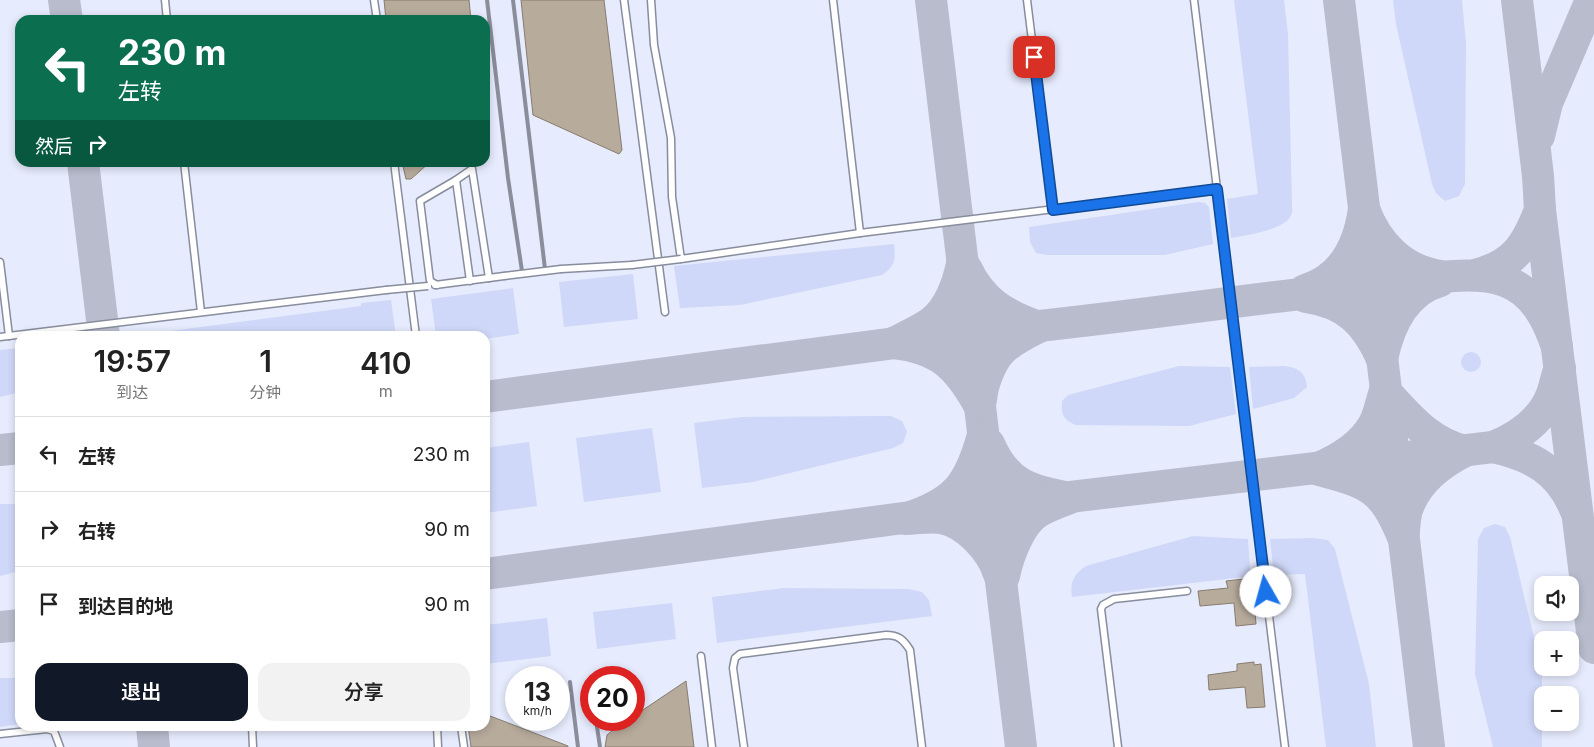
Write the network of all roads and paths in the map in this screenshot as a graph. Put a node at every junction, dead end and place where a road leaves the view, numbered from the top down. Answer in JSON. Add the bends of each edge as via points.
{"nodes":[{"id":1,"x":165,"y":0,"type":"edge"},
{"id":2,"x":374,"y":0,"type":"edge"},
{"id":3,"x":624,"y":0,"type":"edge"},
{"id":4,"x":652,"y":0,"type":"edge"},
{"id":5,"x":833,"y":0,"type":"edge"},
{"id":6,"x":1027,"y":0,"type":"edge"},
{"id":7,"x":1194,"y":0,"type":"edge"},
{"id":8,"x":166,"y":15,"type":"edge"},
{"id":9,"x":376,"y":15,"type":"edge"},
{"id":10,"x":185,"y":167,"type":"edge"},
{"id":11,"x":395,"y":167,"type":"edge"},
{"id":12,"x":456,"y":180,"type":"junction"},
{"id":13,"x":1217,"y":189,"type":"junction"},
{"id":14,"x":1053,"y":210,"type":"junction"},
{"id":15,"x":860,"y":233,"type":"junction"},
{"id":16,"x":681,"y":259,"type":"junction"},
{"id":17,"x":0,"y":262,"type":"edge"},
{"id":18,"x":489,"y":278,"type":"junction"},
{"id":19,"x":470,"y":280,"type":"junction"},
{"id":20,"x":438,"y":285,"type":"junction"},
{"id":21,"x":201,"y":312,"type":"junction"},
{"id":22,"x":665,"y":312,"type":"dead end"},
{"id":23,"x":49,"y":331,"type":"edge"},
{"id":24,"x":415,"y":331,"type":"edge"},
{"id":25,"x":15,"y":335,"type":"edge"},
{"id":26,"x":9,"y":336,"type":"junction"},
{"id":27,"x":0,"y":337,"type":"edge"},
{"id":28,"x":1187,"y":591,"type":"dead end"},
{"id":29,"x":701,"y":656,"type":"dead end"},
{"id":30,"x":24,"y":731,"type":"edge"},
{"id":31,"x":54,"y":731,"type":"edge"},
{"id":32,"x":252,"y":731,"type":"edge"},
{"id":33,"x":437,"y":731,"type":"edge"},
{"id":34,"x":462,"y":731,"type":"edge"},
{"id":35,"x":0,"y":734,"type":"edge"},
{"id":36,"x":60,"y":747,"type":"edge"},
{"id":37,"x":252,"y":747,"type":"edge"},
{"id":38,"x":438,"y":747,"type":"edge"},
{"id":39,"x":464,"y":747,"type":"edge"},
{"id":40,"x":712,"y":747,"type":"edge"},
{"id":41,"x":744,"y":747,"type":"edge"},
{"id":42,"x":922,"y":747,"type":"edge"},
{"id":43,"x":1118,"y":747,"type":"edge"},
{"id":44,"x":1285,"y":747,"type":"edge"}],
"edges":[{"from":1,"to":8,"type":"lane"},
{"from":2,"to":9,"type":"lane"},
{"from":3,"to":22,"type":"lane"},
{"from":4,"to":16,"type":"lane","via":[[656,63],[671,138],[672,197]]},
{"from":5,"to":15,"type":"lane"},
{"from":6,"to":14,"type":"lane"},
{"from":7,"to":13,"type":"lane"},
{"from":10,"to":21,"type":"lane"},
{"from":11,"to":24,"type":"lane"},
{"from":12,"to":18,"type":"lane","via":[[472,169]]},
{"from":12,"to":19,"type":"lane"},
{"from":12,"to":20,"type":"lane","via":[[420,201],[430,281]]},
{"from":13,"to":14,"type":"lane"},
{"from":13,"to":44,"type":"lane"},
{"from":14,"to":15,"type":"lane"},
{"from":15,"to":16,"type":"lane"},
{"from":16,"to":18,"type":"lane","bridge":true},
{"from":17,"to":26,"type":"lane"},
{"from":18,"to":19,"type":"lane"},
{"from":19,"to":20,"type":"lane"},
{"from":20,"to":21,"type":"lane","bridge":true},
{"from":21,"to":23,"type":"lane"},
{"from":25,"to":26,"type":"lane"},
{"from":26,"to":27,"type":"lane"},
{"from":28,"to":43,"type":"lane","via":[[1114,599],[1103,605]]},
{"from":29,"to":40,"type":"lane"},
{"from":30,"to":35,"type":"lane"},
{"from":31,"to":36,"type":"lane"},
{"from":32,"to":37,"type":"lane"},
{"from":33,"to":38,"type":"lane"},
{"from":34,"to":39,"type":"lane"},
{"from":41,"to":42,"type":"lane","via":[[733,668],[735,658],[740,654],[886,635],[897,635],[910,650]]}]}
